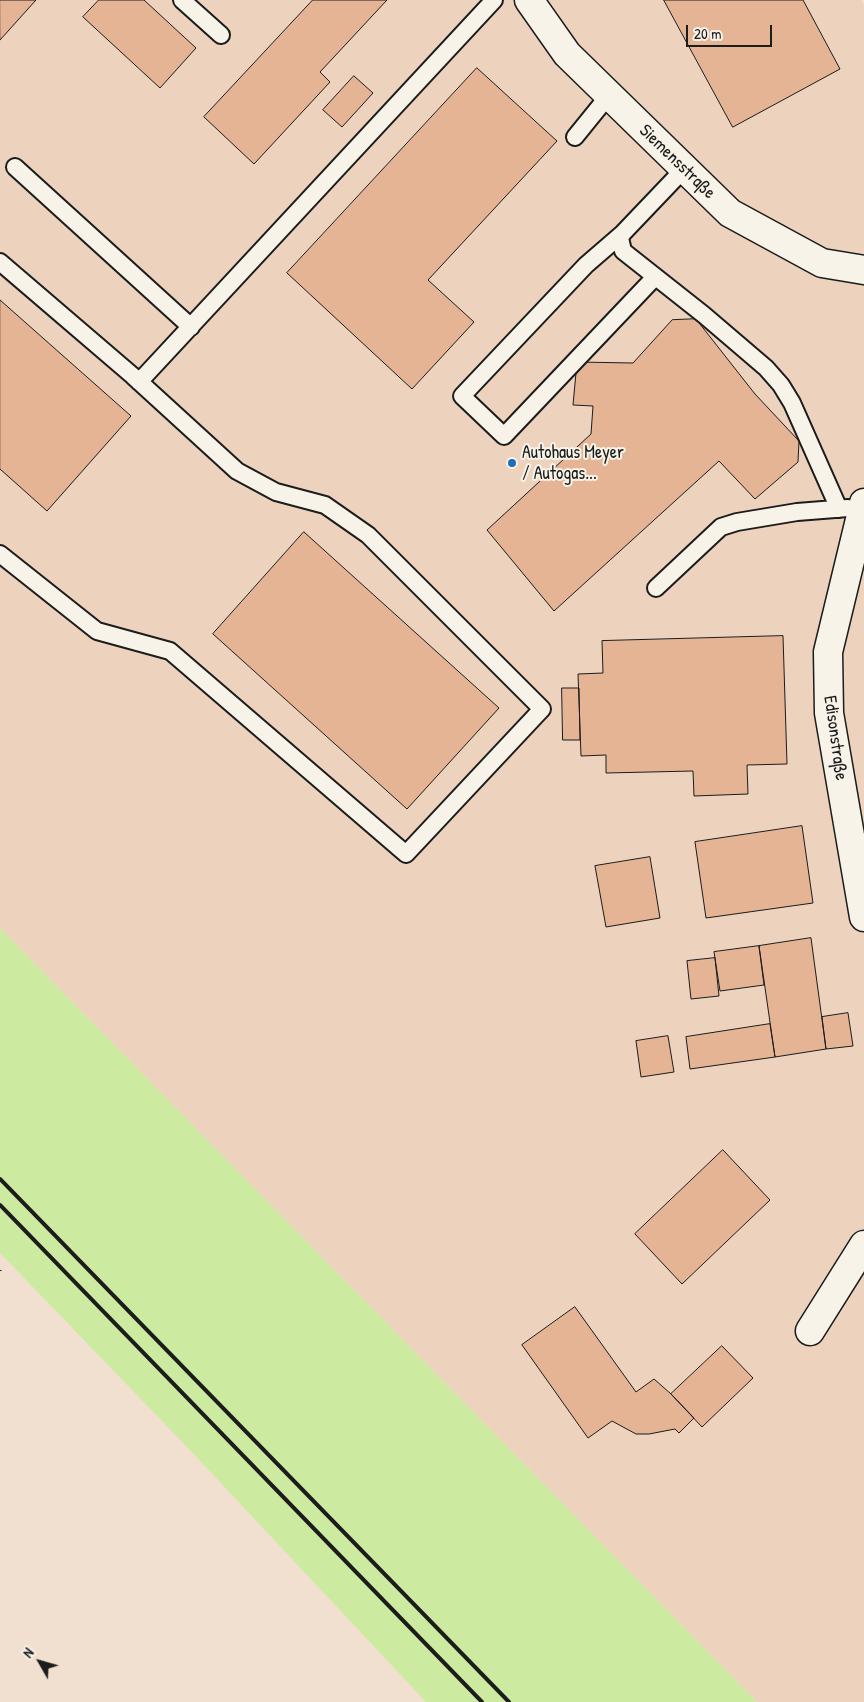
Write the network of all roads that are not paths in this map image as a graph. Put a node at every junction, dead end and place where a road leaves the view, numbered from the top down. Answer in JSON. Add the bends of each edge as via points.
{"nodes":[{"id":1,"x":182,"y":0,"type":"edge"},
{"id":2,"x":494,"y":0,"type":"edge"},
{"id":3,"x":529,"y":0,"type":"edge"},
{"id":4,"x":220,"y":35,"type":"dead end"},
{"id":5,"x":609,"y":95,"type":"junction"},
{"id":6,"x":576,"y":136,"type":"dead end"},
{"id":7,"x":15,"y":167,"type":"dead end"},
{"id":8,"x":684,"y":169,"type":"junction"},
{"id":9,"x":623,"y":233,"type":"junction"},
{"id":10,"x":0,"y":262,"type":"edge"},
{"id":11,"x":864,"y":270,"type":"edge"},
{"id":12,"x":655,"y":277,"type":"junction"},
{"id":13,"x":191,"y":327,"type":"junction"},
{"id":14,"x":139,"y":382,"type":"junction"},
{"id":15,"x":857,"y":518,"type":"edge"},
{"id":16,"x":0,"y":554,"type":"edge"},
{"id":17,"x":656,"y":588,"type":"dead end"},
{"id":18,"x":864,"y":917,"type":"edge"},
{"id":19,"x":864,"y":1245,"type":"edge"},
{"id":20,"x":810,"y":1331,"type":"dead end"}],
"edges":[{"from":1,"to":4,"type":"lane"},
{"from":2,"to":13,"type":"lane"},
{"from":3,"to":5,"type":"street","name":"Siemensstraße","via":[[567,54]]},
{"from":5,"to":6,"type":"lane"},
{"from":5,"to":8,"type":"street","name":"Siemensstraße"},
{"from":7,"to":13,"type":"lane"},
{"from":8,"to":9,"type":"lane"},
{"from":8,"to":11,"type":"street","name":"Siemensstraße","via":[[730,213],[822,262]]},
{"from":9,"to":12,"type":"lane","via":[[620,238],[623,251]]},
{"from":9,"to":12,"type":"lane","via":[[586,266],[462,396],[504,436]]},
{"from":10,"to":14,"type":"lane"},
{"from":12,"to":15,"type":"lane","via":[[766,368],[781,385]]},
{"from":13,"to":14,"type":"lane"},
{"from":14,"to":16,"type":"lane","via":[[237,471],[276,492],[324,505],[368,535],[542,709],[406,854],[170,651],[97,631]]},
{"from":15,"to":17,"type":"lane","via":[[797,512],[721,527]]},
{"from":15,"to":18,"type":"street","name":"Edisonstraße","via":[[828,652],[829,714]]},
{"from":19,"to":20,"type":"street"}]}
